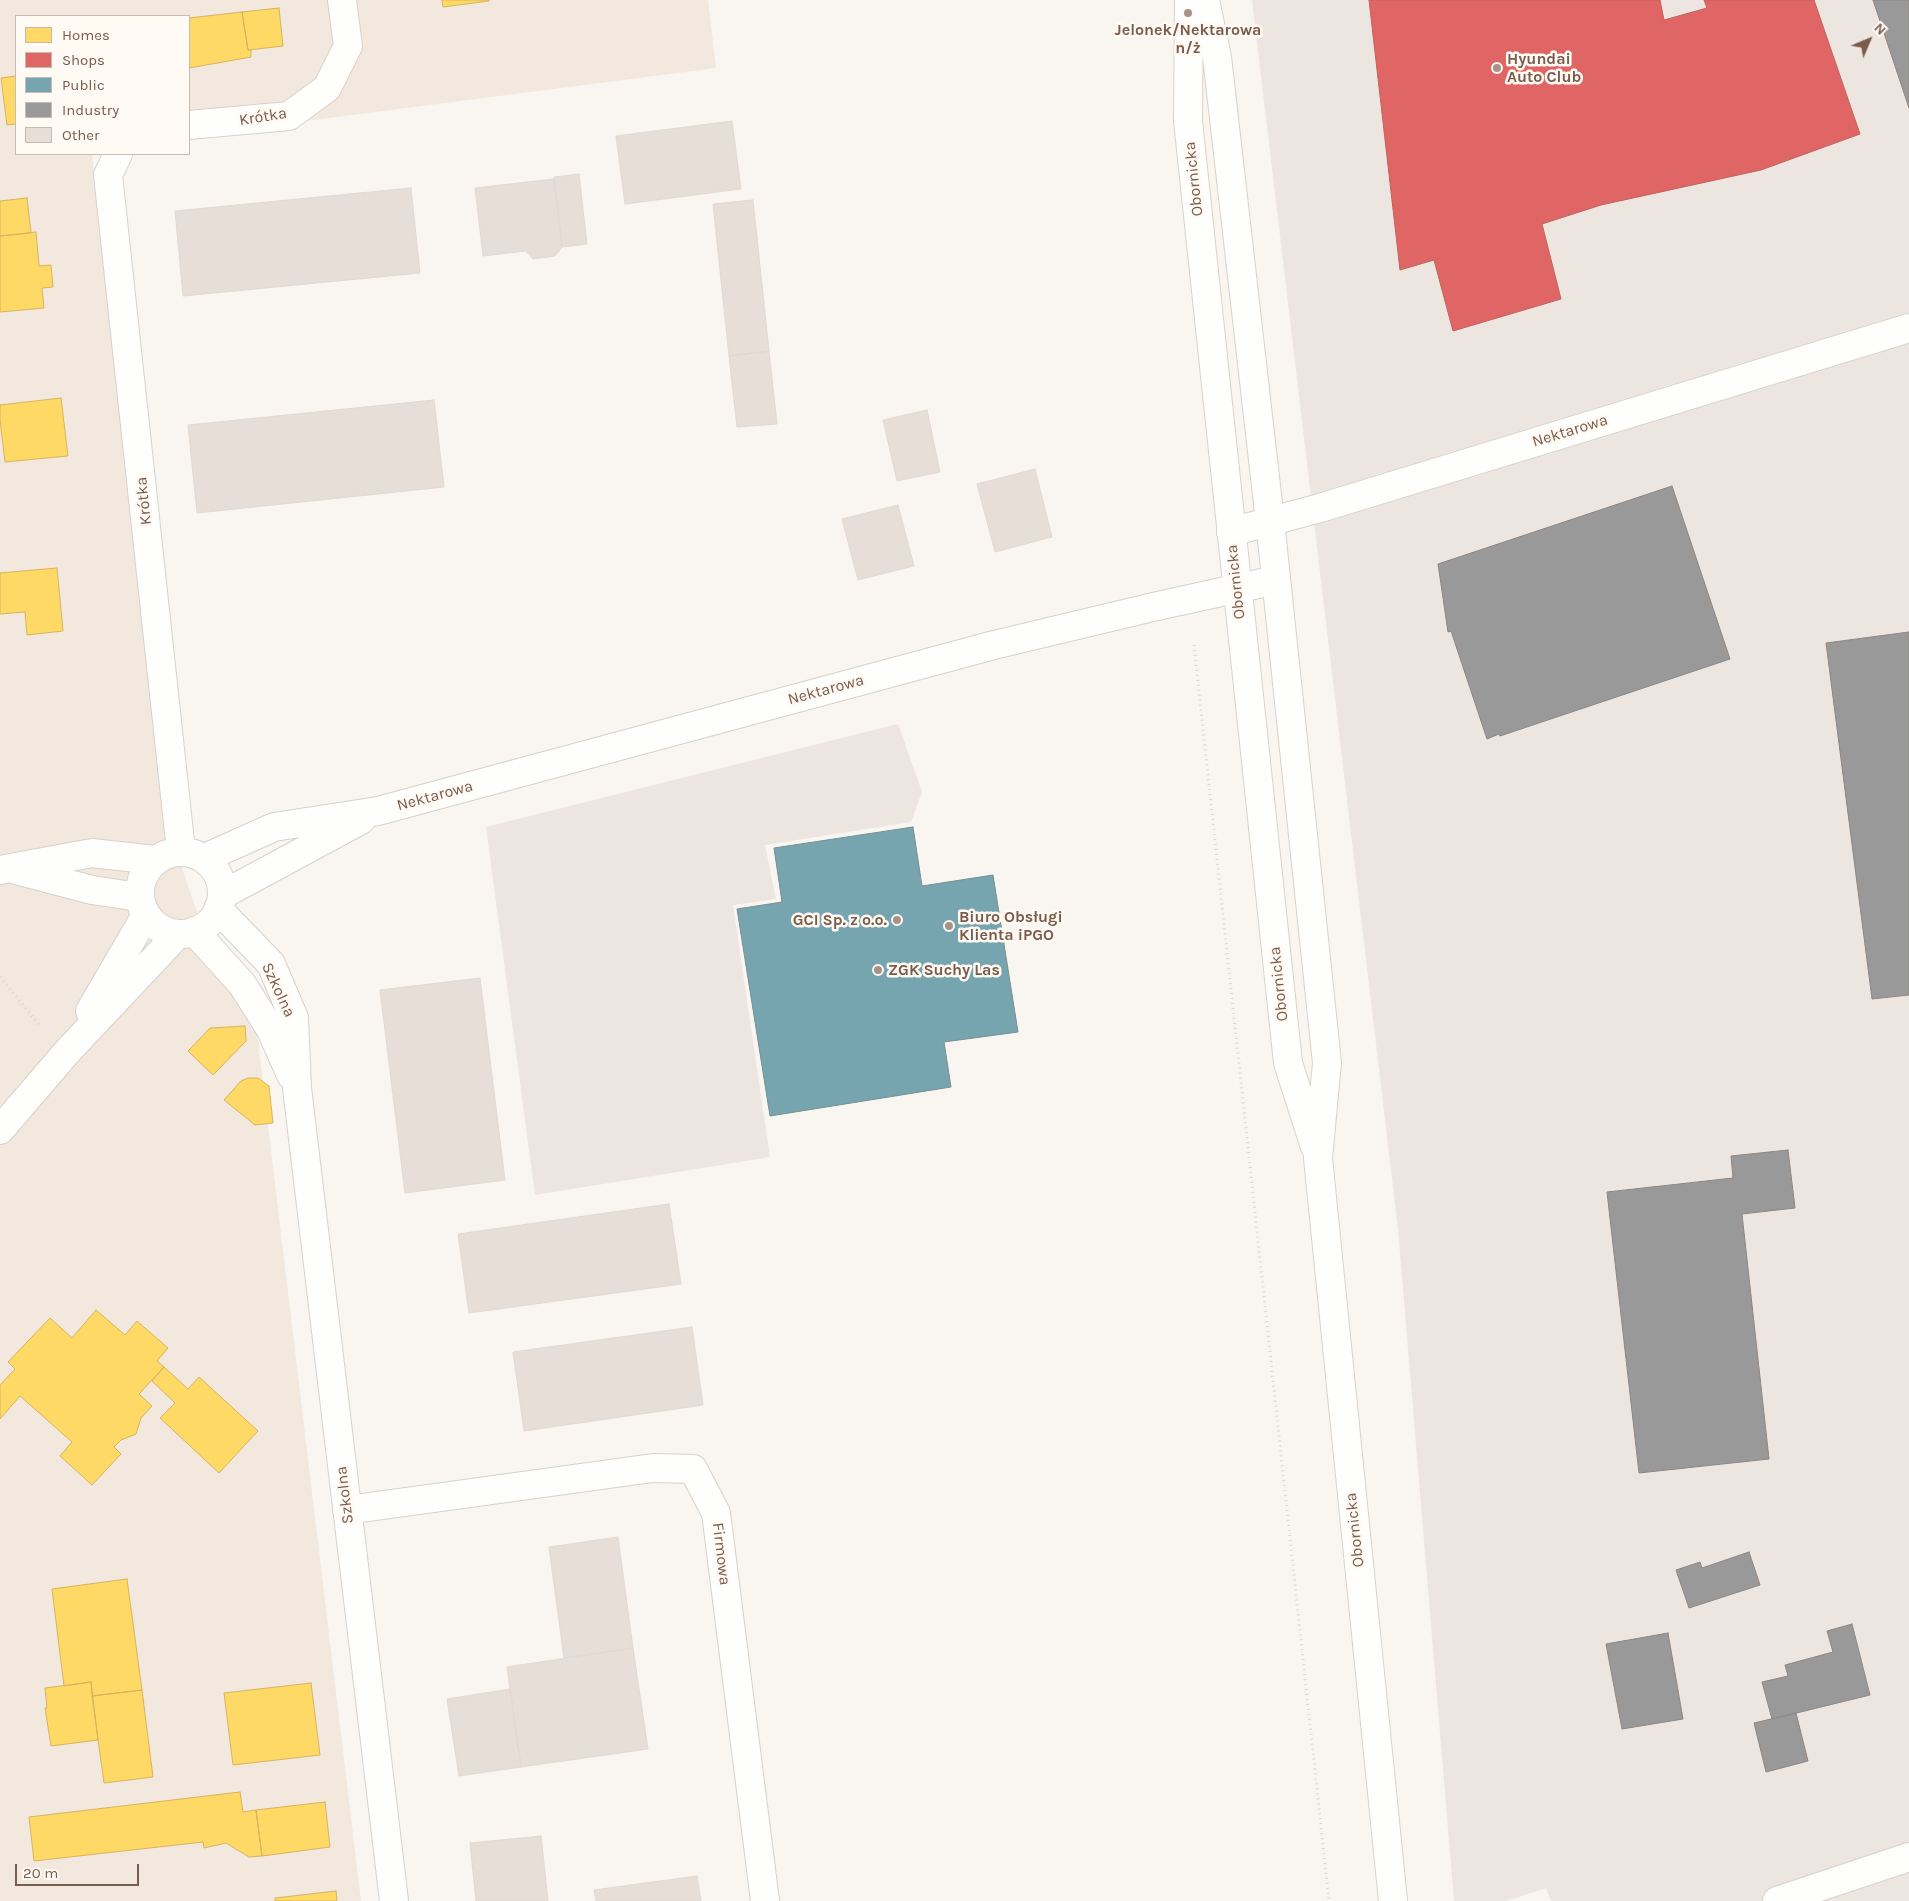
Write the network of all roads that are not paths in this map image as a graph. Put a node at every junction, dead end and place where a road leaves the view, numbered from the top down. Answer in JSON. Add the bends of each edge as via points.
{"nodes":[{"id":1,"x":342,"y":0,"type":"edge"},
{"id":2,"x":1189,"y":0,"type":"edge"},
{"id":3,"x":1205,"y":0,"type":"edge"},
{"id":4,"x":190,"y":126,"type":"edge"},
{"id":5,"x":118,"y":155,"type":"edge"},
{"id":6,"x":1909,"y":328,"type":"edge"},
{"id":7,"x":1270,"y":521,"type":"junction"},
{"id":8,"x":1231,"y":532,"type":"junction"},
{"id":9,"x":1276,"y":580,"type":"junction"},
{"id":10,"x":1237,"y":589,"type":"junction"},
{"id":11,"x":378,"y":811,"type":"junction"},
{"id":12,"x":193,"y":855,"type":"junction"},
{"id":13,"x":155,"y":860,"type":"junction"},
{"id":14,"x":5,"y":869,"type":"edge"},
{"id":15,"x":220,"y":902,"type":"junction"},
{"id":16,"x":143,"y":906,"type":"junction"},
{"id":17,"x":186,"y":932,"type":"junction"},
{"id":18,"x":67,"y":1052,"type":"junction"},
{"id":19,"x":296,"y":1088,"type":"junction"},
{"id":20,"x":0,"y":1130,"type":"edge"},
{"id":21,"x":1318,"y":1158,"type":"junction"},
{"id":22,"x":347,"y":1510,"type":"junction"},
{"id":23,"x":1909,"y":1857,"type":"edge"},
{"id":24,"x":394,"y":1901,"type":"edge"},
{"id":25,"x":765,"y":1901,"type":"edge"},
{"id":26,"x":1393,"y":1901,"type":"edge"},
{"id":27,"x":1777,"y":1901,"type":"edge"}],
"edges":[{"from":1,"to":4,"type":"street","name":"Krótka","via":[[348,46],[327,88],[289,116]]},
{"from":2,"to":8,"type":"street","name":"Obornicka","via":[[1188,120]]},
{"from":3,"to":7,"type":"street","name":"Obornicka","via":[[1217,57]]},
{"from":5,"to":12,"type":"street","name":"Krótka","via":[[108,175]]},
{"from":6,"to":7,"type":"street","name":"Nektarowa"},
{"from":7,"to":8,"type":"street","name":"Nektarowa"},
{"from":7,"to":9,"type":"street","name":"Obornicka"},
{"from":8,"to":10,"type":"street","name":"Obornicka"},
{"from":9,"to":10,"type":"street","name":"Nektarowa"},
{"from":9,"to":21,"type":"street","name":"Obornicka","via":[[1327,1063]]},
{"from":10,"to":11,"type":"street","name":"Nektarowa","via":[[994,645]]},
{"from":10,"to":21,"type":"street","name":"Obornicka","via":[[1288,1063]]},
{"from":11,"to":12,"type":"street","name":"Nektarowa","via":[[274,827]]},
{"from":11,"to":15,"type":"street","name":"Nektarowa"},
{"from":12,"to":13,"type":"street"},
{"from":12,"to":15,"type":"street","via":[[218,875]]},
{"from":13,"to":14,"type":"street","via":[[92,853]]},
{"from":13,"to":16,"type":"street","via":[[142,876]]},
{"from":14,"to":16,"type":"street"},
{"from":15,"to":17,"type":"street","via":[[208,923]]},
{"from":15,"to":19,"type":"street","name":"Szkolna","via":[[270,964],[294,1018]]},
{"from":16,"to":17,"type":"street","via":[[160,928]]},
{"from":16,"to":18,"type":"street"},
{"from":17,"to":18,"type":"street"},
{"from":17,"to":19,"type":"street","name":"Szkolna","via":[[242,984],[271,1030]]},
{"from":18,"to":20,"type":"street"},
{"from":19,"to":22,"type":"street","name":"Szkolna"},
{"from":21,"to":26,"type":"street","name":"Obornicka"},
{"from":22,"to":24,"type":"street","name":"Szkolna"},
{"from":22,"to":25,"type":"street","name":"Firmowa","via":[[653,1468],[693,1469],[716,1513]]},
{"from":23,"to":27,"type":"street"}]}
